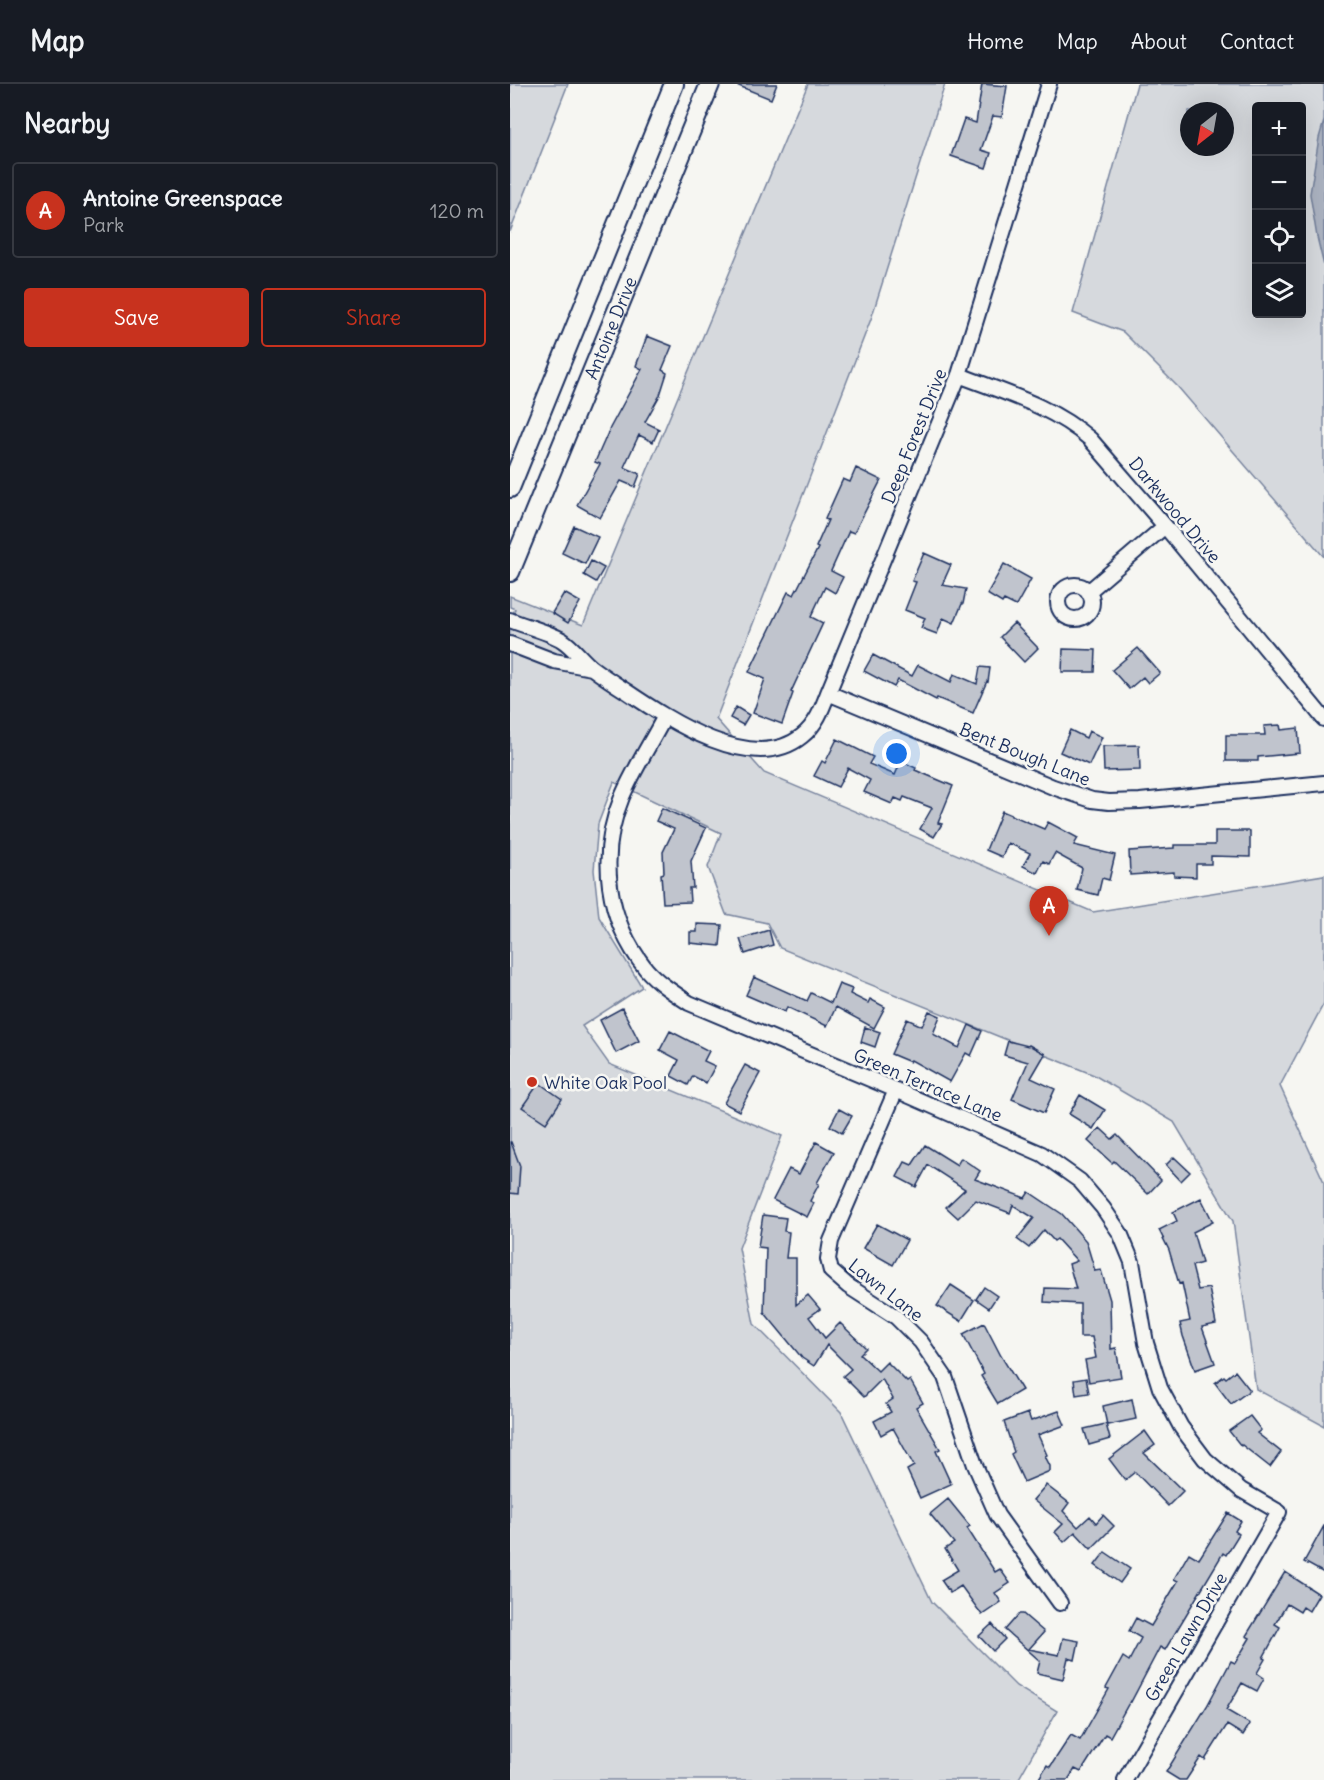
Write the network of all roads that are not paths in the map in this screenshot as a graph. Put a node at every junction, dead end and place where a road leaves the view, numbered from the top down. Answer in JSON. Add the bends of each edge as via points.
{"nodes":[{"id":1,"x":674,"y":84,"type":"edge"},
{"id":2,"x":710,"y":84,"type":"edge"},
{"id":3,"x":1049,"y":84,"type":"edge"},
{"id":4,"x":613,"y":236,"type":"junction"},
{"id":5,"x":642,"y":248,"type":"junction"},
{"id":6,"x":958,"y":375,"type":"junction"},
{"id":7,"x":537,"y":424,"type":"junction"},
{"id":8,"x":566,"y":435,"type":"junction"},
{"id":9,"x":510,"y":488,"type":"edge"},
{"id":10,"x":1165,"y":526,"type":"junction"},
{"id":11,"x":510,"y":572,"type":"edge"},
{"id":12,"x":1088,"y":592,"type":"dead end"},
{"id":13,"x":510,"y":620,"type":"edge"},
{"id":14,"x":510,"y":644,"type":"edge"},
{"id":15,"x":592,"y":668,"type":"junction"},
{"id":16,"x":828,"y":693,"type":"junction"},
{"id":17,"x":665,"y":716,"type":"junction"},
{"id":18,"x":1324,"y":719,"type":"edge"},
{"id":19,"x":1324,"y":783,"type":"edge"},
{"id":20,"x":896,"y":1090,"type":"junction"},
{"id":21,"x":1279,"y":1512,"type":"joint"},
{"id":22,"x":1059,"y":1603,"type":"dead end"},
{"id":23,"x":1125,"y":1780,"type":"edge"}],
"edges":[{"from":1,"to":4,"type":"main road","name":"Antoine Drive"},
{"from":2,"to":5,"type":"main road","name":"Antoine Drive"},
{"from":3,"to":6,"type":"street","name":"Deep Forest Drive"},
{"from":4,"to":5,"type":"main road"},
{"from":4,"to":7,"type":"main road","name":"Antoine Drive"},
{"from":5,"to":8,"type":"main road","name":"Antoine Drive"},
{"from":6,"to":10,"type":"street","name":"Darkwood Drive","via":[[1039,406],[1076,427]]},
{"from":6,"to":16,"type":"street","name":"Deep Forest Drive"},
{"from":7,"to":8,"type":"main road"},
{"from":7,"to":9,"type":"main road","name":"Antoine Drive"},
{"from":8,"to":11,"type":"main road","name":"Antoine Drive"},
{"from":10,"to":12,"type":"street"},
{"from":10,"to":18,"type":"street","name":"Darkwood Drive"},
{"from":13,"to":15,"type":"street","via":[[562,640]]},
{"from":14,"to":15,"type":"street","via":[[554,661]]},
{"from":15,"to":17,"type":"street"},
{"from":16,"to":17,"type":"street","name":"Deep Forest Drive","via":[[818,717],[802,737],[778,748],[748,750],[712,739]]},
{"from":16,"to":19,"type":"street","name":"Bent Bough Lane","via":[[1092,800],[1140,801]]},
{"from":17,"to":20,"type":"street","name":"Green Terrace Lane","via":[[621,798],[608,848],[614,908],[626,937],[646,969],[689,1004]]},
{"from":20,"to":21,"type":"street","name":"Green Terrace Lane","via":[[1042,1154],[1080,1181],[1120,1233],[1132,1262],[1146,1343],[1160,1388],[1181,1427],[1205,1459],[1241,1490]]},
{"from":20,"to":22,"type":"street","name":"Lawn Lane","via":[[831,1241],[831,1271],[896,1317],[921,1342],[945,1377],[997,1515]]},
{"from":21,"to":23,"type":"street","name":"Green Lawn Drive"}]}
